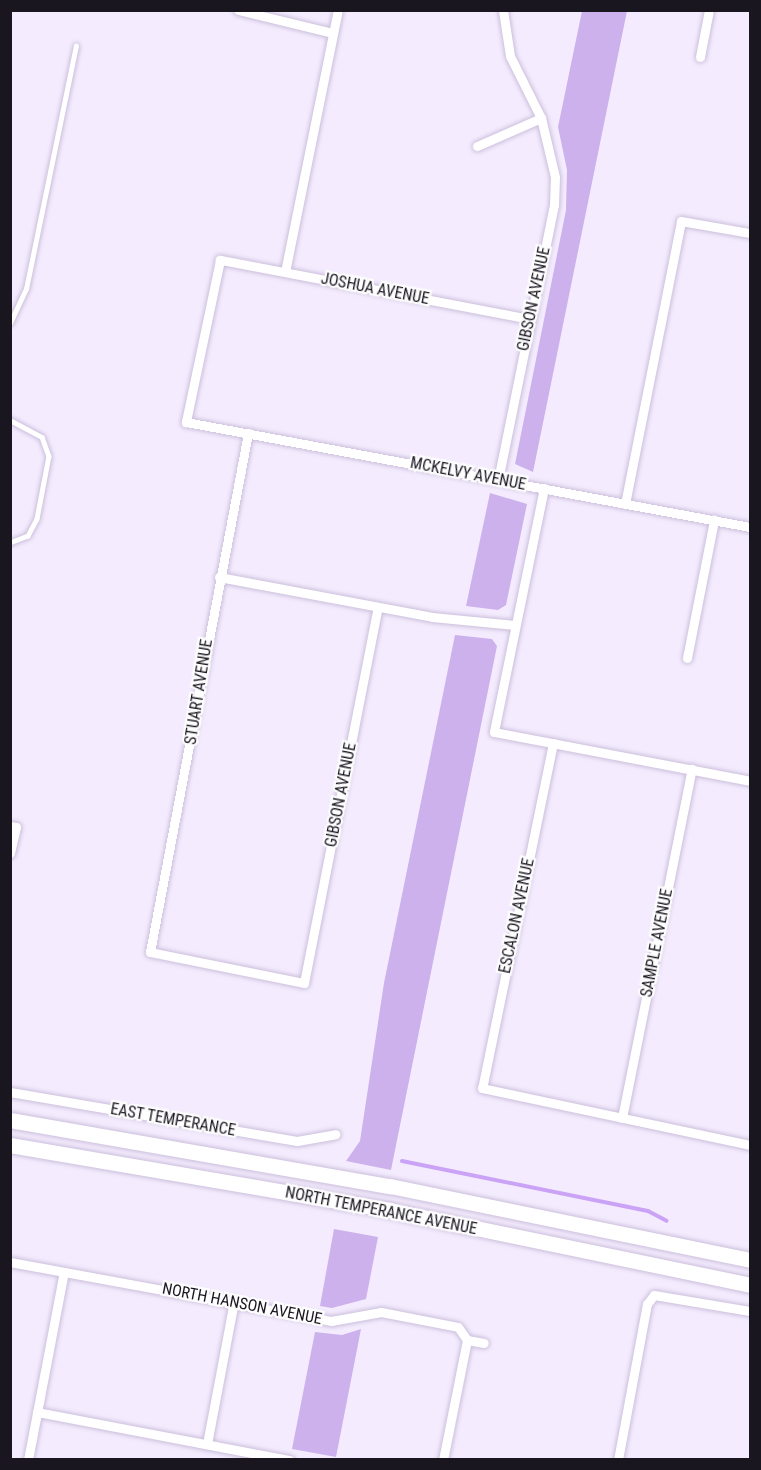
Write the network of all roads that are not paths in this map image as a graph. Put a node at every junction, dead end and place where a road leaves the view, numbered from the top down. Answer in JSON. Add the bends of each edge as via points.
{"nodes":[{"id":1,"x":238,"y":10,"type":"edge"},
{"id":2,"x":338,"y":10,"type":"edge"},
{"id":3,"x":503,"y":10,"type":"edge"},
{"id":4,"x":709,"y":10,"type":"edge"},
{"id":5,"x":333,"y":33,"type":"junction"},
{"id":6,"x":76,"y":46,"type":"dead end"},
{"id":7,"x":700,"y":57,"type":"dead end"},
{"id":8,"x":541,"y":118,"type":"junction"},
{"id":9,"x":477,"y":146,"type":"dead end"},
{"id":10,"x":750,"y":233,"type":"edge"},
{"id":11,"x":285,"y":272,"type":"junction"},
{"id":12,"x":530,"y":319,"type":"junction"},
{"id":13,"x":10,"y":323,"type":"edge"},
{"id":14,"x":10,"y":420,"type":"edge"},
{"id":15,"x":186,"y":422,"type":"joint"},
{"id":16,"x":248,"y":433,"type":"junction"},
{"id":17,"x":498,"y":480,"type":"junction"},
{"id":18,"x":544,"y":488,"type":"junction"},
{"id":19,"x":625,"y":504,"type":"junction"},
{"id":20,"x":714,"y":520,"type":"junction"},
{"id":21,"x":750,"y":527,"type":"edge"},
{"id":22,"x":10,"y":543,"type":"edge"},
{"id":23,"x":219,"y":577,"type":"junction"},
{"id":24,"x":378,"y":607,"type":"junction"},
{"id":25,"x":515,"y":625,"type":"junction"},
{"id":26,"x":687,"y":658,"type":"dead end"},
{"id":27,"x":553,"y":743,"type":"junction"},
{"id":28,"x":692,"y":769,"type":"junction"},
{"id":29,"x":750,"y":780,"type":"edge"},
{"id":30,"x":13,"y":827,"type":"edge"},
{"id":31,"x":10,"y":854,"type":"edge"},
{"id":32,"x":304,"y":983,"type":"joint"},
{"id":33,"x":10,"y":1092,"type":"edge"},
{"id":34,"x":622,"y":1118,"type":"junction"},
{"id":35,"x":10,"y":1120,"type":"edge"},
{"id":36,"x":335,"y":1134,"type":"dead end"},
{"id":37,"x":10,"y":1144,"type":"edge"},
{"id":38,"x":750,"y":1145,"type":"edge"},
{"id":39,"x":750,"y":1260,"type":"edge"},
{"id":40,"x":10,"y":1262,"type":"edge"},
{"id":41,"x":64,"y":1272,"type":"junction"},
{"id":42,"x":750,"y":1286,"type":"edge"},
{"id":43,"x":234,"y":1301,"type":"junction"},
{"id":44,"x":750,"y":1311,"type":"edge"},
{"id":45,"x":467,"y":1340,"type":"junction"},
{"id":46,"x":484,"y":1343,"type":"dead end"},
{"id":47,"x":37,"y":1412,"type":"junction"},
{"id":48,"x":207,"y":1444,"type":"junction"},
{"id":49,"x":28,"y":1460,"type":"edge"},
{"id":50,"x":288,"y":1460,"type":"edge"},
{"id":51,"x":442,"y":1460,"type":"edge"},
{"id":52,"x":618,"y":1460,"type":"edge"}],
"edges":[{"from":1,"to":5,"type":"street"},
{"from":2,"to":5,"type":"street"},
{"from":3,"to":8,"type":"street","name":"GIBSON AVENUE","via":[[510,56]]},
{"from":4,"to":7,"type":"street"},
{"from":5,"to":11,"type":"street"},
{"from":6,"to":13,"type":"lane","via":[[26,289]]},
{"from":8,"to":9,"type":"street"},
{"from":8,"to":12,"type":"street","name":"GIBSON AVENUE","via":[[552,148],[554,205]]},
{"from":10,"to":19,"type":"street","via":[[681,220]]},
{"from":11,"to":12,"type":"street","name":"JOSHUA AVENUE"},
{"from":11,"to":15,"type":"street","name":"JOSHUA AVENUE","via":[[220,261]]},
{"from":12,"to":17,"type":"street","name":"GIBSON AVENUE"},
{"from":14,"to":22,"type":"lane","via":[[42,437],[49,456],[37,519],[28,536]]},
{"from":15,"to":16,"type":"street","name":"MCKELVY AVENUE"},
{"from":16,"to":17,"type":"street","name":"MCKELVY AVENUE"},
{"from":16,"to":23,"type":"street","name":"STUART AVENUE"},
{"from":17,"to":18,"type":"street","name":"MCKELVY AVENUE"},
{"from":18,"to":19,"type":"street","name":"MCKELVY AVENUE"},
{"from":18,"to":25,"type":"street"},
{"from":19,"to":20,"type":"street","name":"MCKELVY AVENUE"},
{"from":20,"to":21,"type":"street","name":"MCKELVY AVENUE"},
{"from":20,"to":26,"type":"street"},
{"from":23,"to":24,"type":"street"},
{"from":23,"to":32,"type":"street","name":"STUART AVENUE","via":[[150,952]]},
{"from":24,"to":25,"type":"street"},
{"from":24,"to":32,"type":"street","name":"GIBSON AVENUE"},
{"from":25,"to":27,"type":"street","via":[[494,732]]},
{"from":27,"to":28,"type":"street"},
{"from":27,"to":34,"type":"street","name":"ESCALON AVENUE","via":[[482,1088]]},
{"from":28,"to":29,"type":"street"},
{"from":28,"to":34,"type":"street","name":"SAMPLE AVENUE"},
{"from":30,"to":31,"type":"street"},
{"from":33,"to":36,"type":"street","name":"EAST TEMPERANCE","via":[[297,1141]]},
{"from":34,"to":38,"type":"street"},
{"from":35,"to":39,"type":"main road","name":"NORTH TEMPERANCE AVENUE","via":[[390,1186]]},
{"from":37,"to":42,"type":"main road","name":"NORTH TEMPERANCE AVENUE","via":[[388,1210]]},
{"from":40,"to":41,"type":"street","name":"NORTH HANSON AVENUE"},
{"from":41,"to":43,"type":"street","name":"NORTH HANSON AVENUE"},
{"from":41,"to":47,"type":"street"},
{"from":43,"to":45,"type":"street","name":"NORTH HANSON AVENUE","via":[[331,1321],[381,1312],[458,1328]]},
{"from":43,"to":48,"type":"street"},
{"from":44,"to":52,"type":"street","via":[[654,1295],[648,1304]]},
{"from":45,"to":46,"type":"street"},
{"from":45,"to":51,"type":"street"},
{"from":47,"to":48,"type":"street"},
{"from":47,"to":49,"type":"street"},
{"from":48,"to":50,"type":"street"}]}
